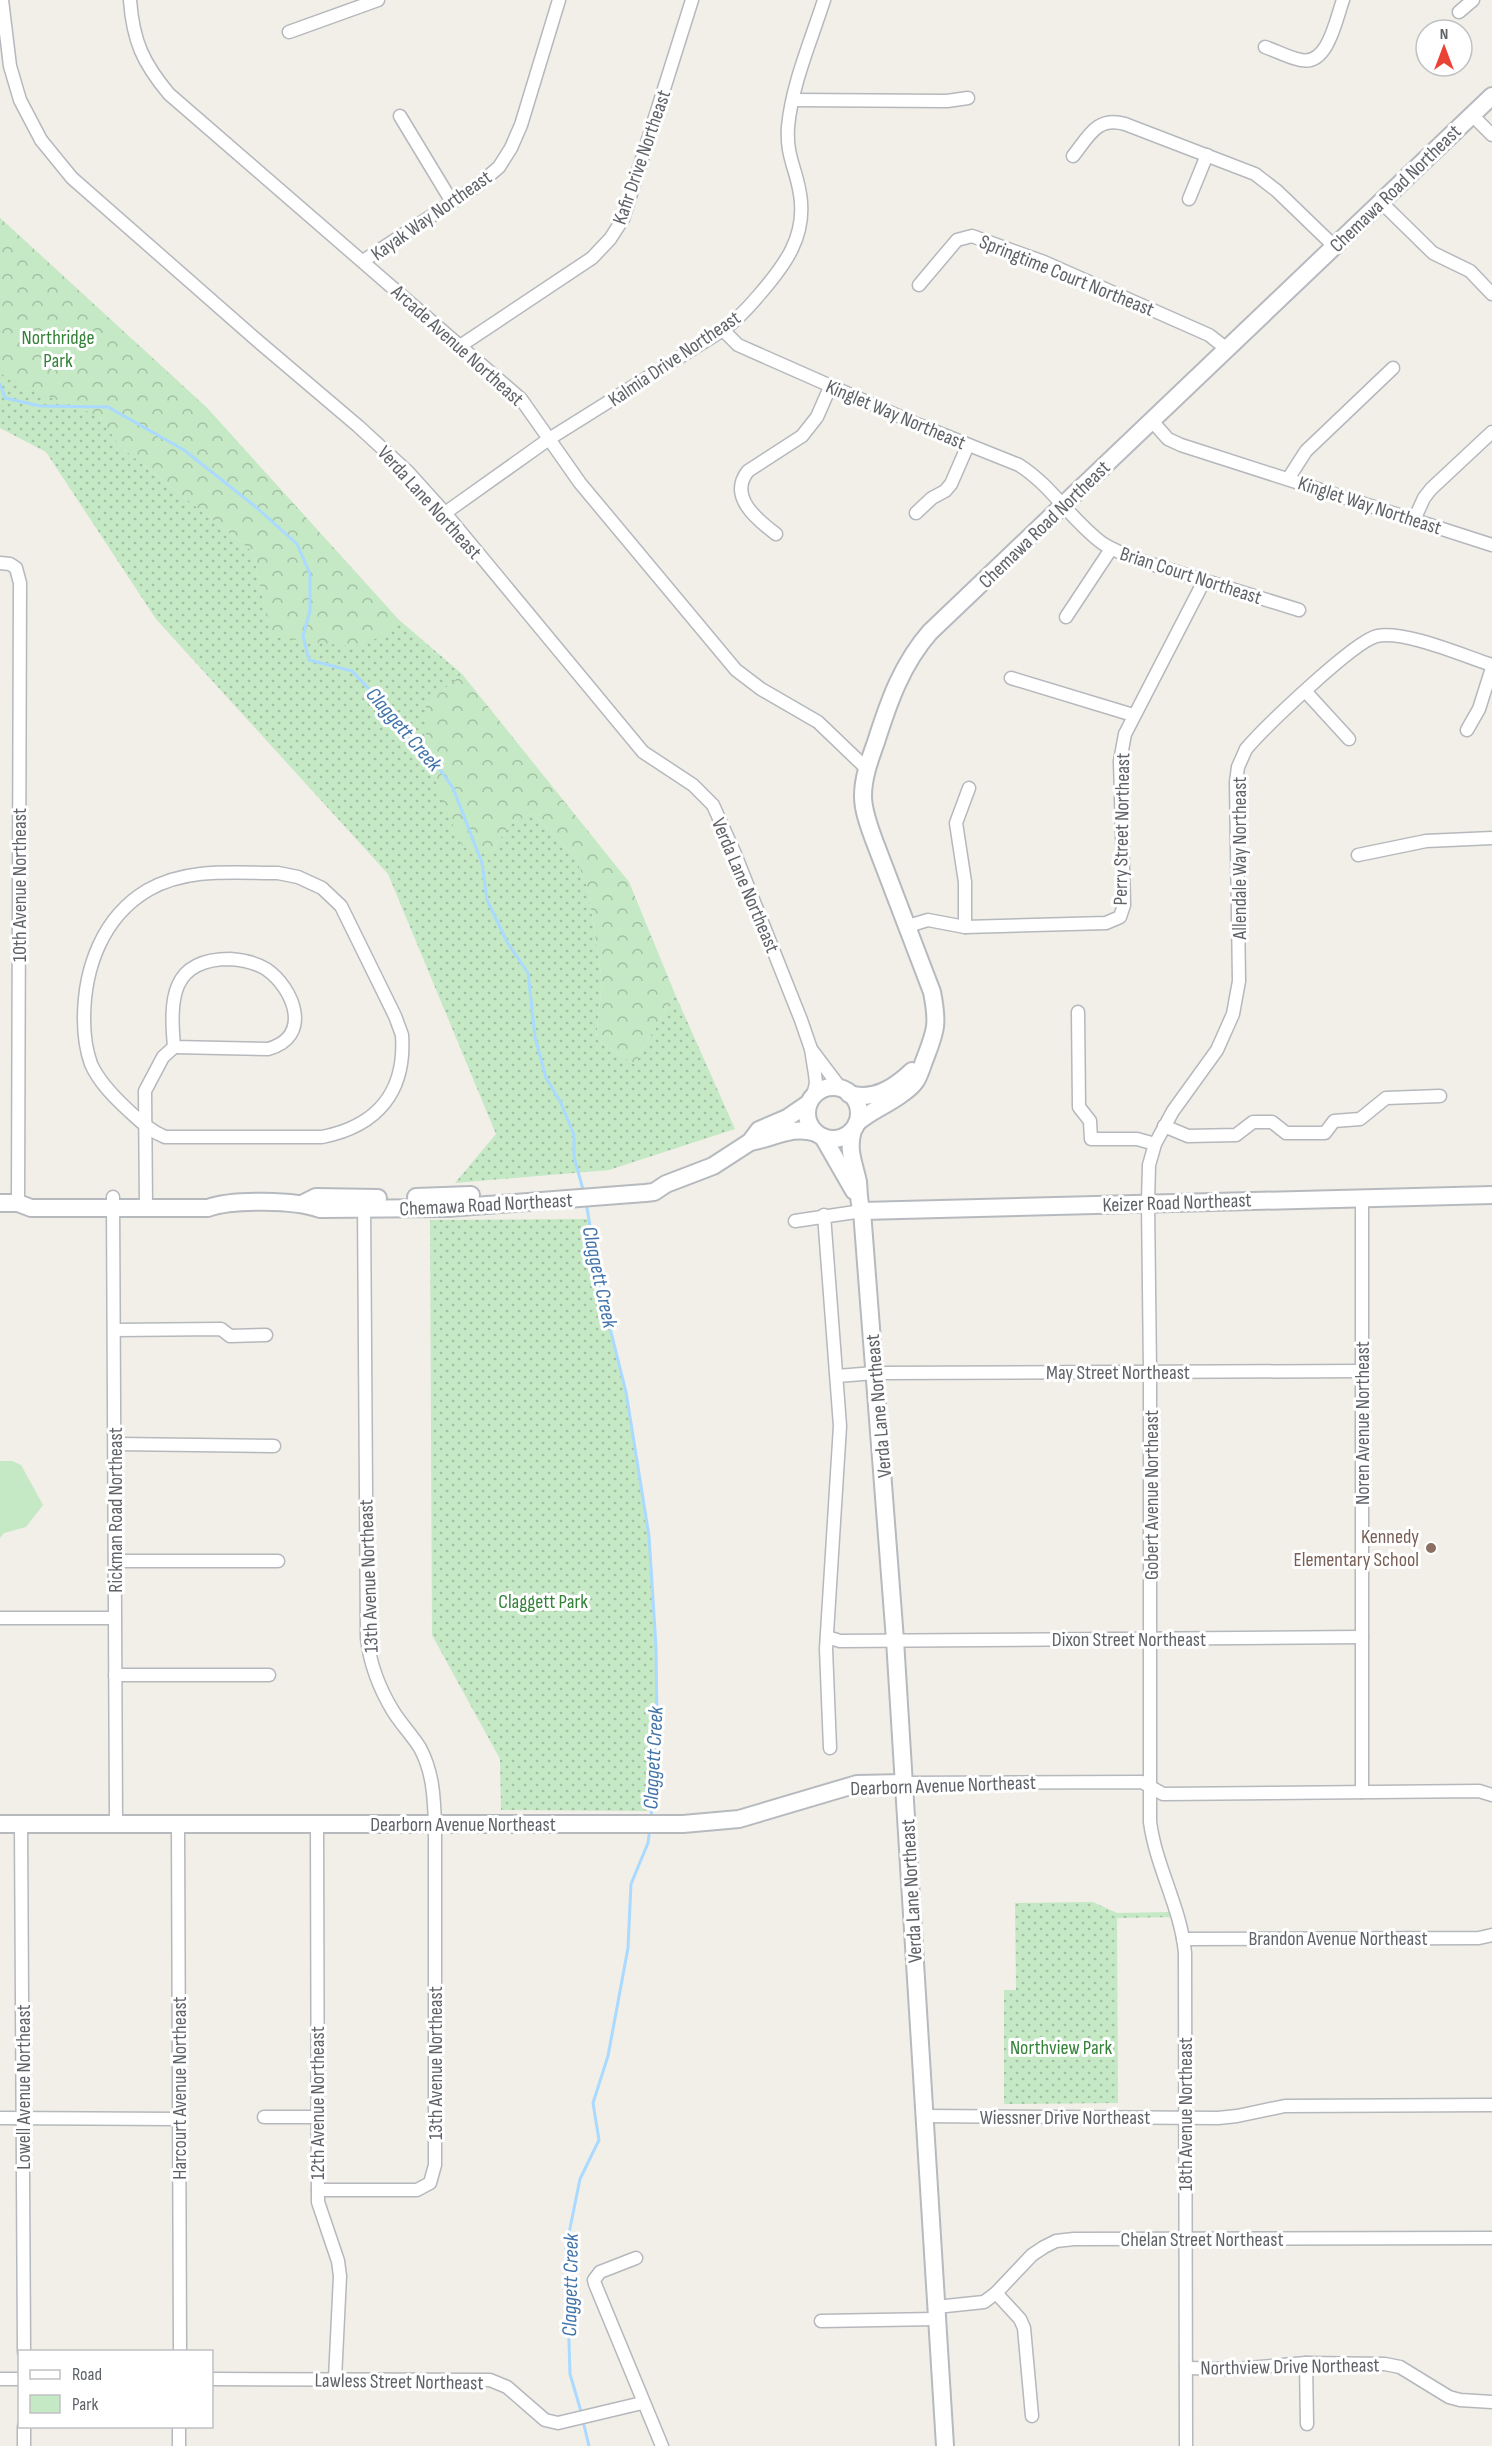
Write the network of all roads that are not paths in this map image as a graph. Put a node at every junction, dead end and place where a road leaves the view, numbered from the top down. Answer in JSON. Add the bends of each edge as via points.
{"nodes":[{"id":1,"x":2,"y":0,"type":"edge"},
{"id":2,"x":130,"y":0,"type":"edge"},
{"id":3,"x":378,"y":0,"type":"edge"},
{"id":4,"x":560,"y":0,"type":"edge"},
{"id":5,"x":692,"y":0,"type":"edge"},
{"id":6,"x":824,"y":0,"type":"edge"},
{"id":7,"x":1343,"y":0,"type":"edge"},
{"id":8,"x":1473,"y":0,"type":"edge"},
{"id":9,"x":1459,"y":12,"type":"dead end"},
{"id":10,"x":289,"y":32,"type":"dead end"},
{"id":11,"x":1265,"y":47,"type":"dead end"},
{"id":12,"x":14,"y":84,"type":"junction"},
{"id":13,"x":0,"y":87,"type":"edge"},
{"id":14,"x":1492,"y":96,"type":"edge"},
{"id":15,"x":968,"y":98,"type":"dead end"},
{"id":16,"x":793,"y":100,"type":"junction"},
{"id":17,"x":1472,"y":115,"type":"junction"},
{"id":18,"x":400,"y":116,"type":"dead end"},
{"id":19,"x":1492,"y":135,"type":"edge"},
{"id":20,"x":1207,"y":155,"type":"junction"},
{"id":21,"x":1073,"y":156,"type":"dead end"},
{"id":22,"x":1189,"y":200,"type":"dead end"},
{"id":23,"x":452,"y":202,"type":"junction"},
{"id":24,"x":1381,"y":202,"type":"junction"},
{"id":25,"x":1334,"y":246,"type":"junction"},
{"id":26,"x":363,"y":261,"type":"junction"},
{"id":27,"x":919,"y":285,"type":"dead end"},
{"id":28,"x":1492,"y":294,"type":"edge"},
{"id":29,"x":723,"y":330,"type":"junction"},
{"id":30,"x":460,"y":346,"type":"junction"},
{"id":31,"x":1227,"y":349,"type":"junction"},
{"id":32,"x":1393,"y":368,"type":"dead end"},
{"id":33,"x":831,"y":385,"type":"junction"},
{"id":34,"x":1152,"y":421,"type":"junction"},
{"id":35,"x":1492,"y":432,"type":"edge"},
{"id":36,"x":549,"y":440,"type":"junction"},
{"id":37,"x":968,"y":445,"type":"junction"},
{"id":38,"x":1288,"y":479,"type":"junction"},
{"id":39,"x":1063,"y":505,"type":"junction"},
{"id":40,"x":445,"y":513,"type":"junction"},
{"id":41,"x":916,"y":513,"type":"dead end"},
{"id":42,"x":1414,"y":520,"type":"junction"},
{"id":43,"x":776,"y":534,"type":"dead end"},
{"id":44,"x":1492,"y":545,"type":"edge"},
{"id":45,"x":1112,"y":549,"type":"junction"},
{"id":46,"x":0,"y":563,"type":"edge"},
{"id":47,"x":1204,"y":581,"type":"junction"},
{"id":48,"x":1299,"y":610,"type":"dead end"},
{"id":49,"x":1066,"y":616,"type":"dead end"},
{"id":50,"x":1492,"y":667,"type":"edge"},
{"id":51,"x":1011,"y":678,"type":"dead end"},
{"id":52,"x":1306,"y":692,"type":"junction"},
{"id":53,"x":1133,"y":715,"type":"junction"},
{"id":54,"x":1467,"y":730,"type":"dead end"},
{"id":55,"x":1349,"y":739,"type":"dead end"},
{"id":56,"x":867,"y":769,"type":"junction"},
{"id":57,"x":969,"y":788,"type":"dead end"},
{"id":58,"x":1492,"y":838,"type":"edge"},
{"id":59,"x":1358,"y":855,"type":"dead end"},
{"id":60,"x":908,"y":927,"type":"junction"},
{"id":61,"x":965,"y":927,"type":"junction"},
{"id":62,"x":1078,"y":1012,"type":"dead end"},
{"id":63,"x":174,"y":1047,"type":"junction"},
{"id":64,"x":811,"y":1049,"type":"junction"},
{"id":65,"x":923,"y":1064,"type":"junction"},
{"id":66,"x":846,"y":1092,"type":"junction"},
{"id":67,"x":1440,"y":1096,"type":"dead end"},
{"id":68,"x":811,"y":1100,"type":"junction"},
{"id":69,"x":144,"y":1125,"type":"junction"},
{"id":70,"x":855,"y":1126,"type":"junction"},
{"id":71,"x":1164,"y":1126,"type":"junction"},
{"id":72,"x":820,"y":1135,"type":"junction"},
{"id":73,"x":750,"y":1142,"type":"junction"},
{"id":74,"x":1155,"y":1144,"type":"junction"},
{"id":75,"x":857,"y":1194,"type":"junction"},
{"id":76,"x":1492,"y":1195,"type":"edge"},
{"id":77,"x":1362,"y":1197,"type":"junction"},
{"id":78,"x":1148,"y":1202,"type":"junction"},
{"id":79,"x":0,"y":1203,"type":"edge"},
{"id":80,"x":18,"y":1203,"type":"junction"},
{"id":81,"x":113,"y":1203,"type":"junction"},
{"id":82,"x":146,"y":1203,"type":"junction"},
{"id":83,"x":364,"y":1203,"type":"junction"},
{"id":84,"x":862,"y":1211,"type":"junction"},
{"id":85,"x":824,"y":1215,"type":"junction"},
{"id":86,"x":795,"y":1221,"type":"dead end"},
{"id":87,"x":114,"y":1330,"type":"junction"},
{"id":88,"x":266,"y":1335,"type":"dead end"},
{"id":89,"x":1362,"y":1371,"type":"junction"},
{"id":90,"x":1150,"y":1372,"type":"junction"},
{"id":91,"x":875,"y":1373,"type":"junction"},
{"id":92,"x":837,"y":1376,"type":"junction"},
{"id":93,"x":116,"y":1444,"type":"junction"},
{"id":94,"x":274,"y":1446,"type":"dead end"},
{"id":95,"x":116,"y":1561,"type":"junction"},
{"id":96,"x":278,"y":1561,"type":"dead end"},
{"id":97,"x":0,"y":1618,"type":"edge"},
{"id":98,"x":114,"y":1618,"type":"junction"},
{"id":99,"x":827,"y":1637,"type":"junction"},
{"id":100,"x":1362,"y":1637,"type":"junction"},
{"id":101,"x":1151,"y":1638,"type":"junction"},
{"id":102,"x":895,"y":1640,"type":"junction"},
{"id":103,"x":115,"y":1675,"type":"junction"},
{"id":104,"x":268,"y":1675,"type":"dead end"},
{"id":105,"x":830,"y":1748,"type":"dead end"},
{"id":106,"x":905,"y":1783,"type":"junction"},
{"id":107,"x":1151,"y":1787,"type":"junction"},
{"id":108,"x":1362,"y":1792,"type":"junction"},
{"id":109,"x":1492,"y":1795,"type":"edge"},
{"id":110,"x":21,"y":1823,"type":"junction"},
{"id":111,"x":116,"y":1823,"type":"junction"},
{"id":112,"x":317,"y":1823,"type":"junction"},
{"id":113,"x":0,"y":1824,"type":"edge"},
{"id":114,"x":178,"y":1824,"type":"junction"},
{"id":115,"x":435,"y":1824,"type":"junction"},
{"id":116,"x":1492,"y":1935,"type":"edge"},
{"id":117,"x":1184,"y":1939,"type":"junction"},
{"id":118,"x":1492,"y":2105,"type":"edge"},
{"id":119,"x":924,"y":2116,"type":"junction"},
{"id":120,"x":264,"y":2117,"type":"dead end"},
{"id":121,"x":317,"y":2117,"type":"junction"},
{"id":122,"x":0,"y":2118,"type":"edge"},
{"id":123,"x":23,"y":2118,"type":"junction"},
{"id":124,"x":1184,"y":2118,"type":"junction"},
{"id":125,"x":178,"y":2119,"type":"junction"},
{"id":126,"x":318,"y":2190,"type":"junction"},
{"id":127,"x":1492,"y":2238,"type":"edge"},
{"id":128,"x":1186,"y":2239,"type":"junction"},
{"id":129,"x":636,"y":2258,"type":"dead end"},
{"id":130,"x":996,"y":2293,"type":"junction"},
{"id":131,"x":936,"y":2313,"type":"junction"},
{"id":132,"x":821,"y":2321,"type":"dead end"},
{"id":133,"x":24,"y":2350,"type":"edge"},
{"id":134,"x":180,"y":2350,"type":"edge"},
{"id":135,"x":1306,"y":2363,"type":"junction"},
{"id":136,"x":1186,"y":2368,"type":"junction"},
{"id":137,"x":0,"y":2379,"type":"edge"},
{"id":138,"x":18,"y":2379,"type":"edge"},
{"id":139,"x":213,"y":2379,"type":"edge"},
{"id":140,"x":335,"y":2379,"type":"junction"},
{"id":141,"x":1492,"y":2402,"type":"edge"},
{"id":142,"x":642,"y":2403,"type":"junction"},
{"id":143,"x":1032,"y":2416,"type":"dead end"},
{"id":144,"x":1307,"y":2424,"type":"dead end"},
{"id":145,"x":24,"y":2428,"type":"edge"},
{"id":146,"x":179,"y":2428,"type":"edge"},
{"id":147,"x":24,"y":2446,"type":"edge"},
{"id":148,"x":179,"y":2446,"type":"edge"},
{"id":149,"x":662,"y":2446,"type":"edge"},
{"id":150,"x":945,"y":2446,"type":"edge"},
{"id":151,"x":1186,"y":2446,"type":"edge"}],
"edges":[{"from":1,"to":12,"type":"street","name":"Verda Lane Northeast"},
{"from":2,"to":26,"type":"street","name":"Arcade Avenue Northeast","via":[[137,45],[169,94]]},
{"from":3,"to":10,"type":"street"},
{"from":4,"to":23,"type":"street","name":"Kayak Way Northeast","via":[[511,148],[490,176]]},
{"from":5,"to":30,"type":"street","name":"Kafir Drive Northeast","via":[[617,229],[592,258]]},
{"from":6,"to":16,"type":"street","name":"Kalmia Drive Northeast"},
{"from":7,"to":11,"type":"street","via":[[1326,47],[1317,58],[1301,60]]},
{"from":8,"to":9,"type":"street"},
{"from":12,"to":13,"type":"street"},
{"from":12,"to":40,"type":"street","name":"Verda Lane Northeast","via":[[41,140],[72,178],[384,448]]},
{"from":14,"to":17,"type":"street","name":"Chemawa Road Northeast"},
{"from":15,"to":16,"type":"street"},
{"from":16,"to":29,"type":"street","name":"Kalmia Drive Northeast","via":[[787,143],[801,202],[798,236],[781,268],[745,312]]},
{"from":17,"to":19,"type":"street"},
{"from":17,"to":24,"type":"street","name":"Chemawa Road Northeast"},
{"from":18,"to":23,"type":"street"},
{"from":20,"to":21,"type":"street","via":[[1107,121],[1099,124]]},
{"from":20,"to":22,"type":"street"},
{"from":20,"to":25,"type":"street","via":[[1269,183]]},
{"from":23,"to":26,"type":"street","name":"Kayak Way Northeast"},
{"from":24,"to":25,"type":"street","name":"Chemawa Road Northeast"},
{"from":24,"to":28,"type":"street","via":[[1433,253],[1470,271]]},
{"from":25,"to":31,"type":"street","name":"Chemawa Road Northeast"},
{"from":26,"to":30,"type":"street","name":"Arcade Avenue Northeast"},
{"from":27,"to":31,"type":"street","name":"Springtime Court Northeast","via":[[957,240],[972,236],[1075,274],[1209,335]]},
{"from":29,"to":33,"type":"street","name":"Kinglet Way Northeast","via":[[738,345]]},
{"from":29,"to":36,"type":"street","name":"Kalmia Drive Northeast"},
{"from":30,"to":36,"type":"street","name":"Arcade Avenue Northeast","via":[[521,399]]},
{"from":31,"to":34,"type":"street","name":"Chemawa Road Northeast"},
{"from":32,"to":38,"type":"street","via":[[1306,451]]},
{"from":33,"to":37,"type":"street","name":"Kinglet Way Northeast"},
{"from":33,"to":43,"type":"street","via":[[817,417],[802,436],[742,478],[742,498],[757,520]]},
{"from":34,"to":38,"type":"street","name":"Kinglet Way Northeast","via":[[1168,439],[1180,445]]},
{"from":34,"to":39,"type":"street","name":"Chemawa Road Northeast"},
{"from":35,"to":42,"type":"street","via":[[1431,489]]},
{"from":36,"to":40,"type":"street","name":"Kalmia Drive Northeast"},
{"from":36,"to":56,"type":"street","name":"Arcade Avenue Northeast","via":[[580,483],[736,670],[818,722]]},
{"from":37,"to":39,"type":"street","name":"Kinglet Way Northeast","via":[[1032,473]]},
{"from":37,"to":41,"type":"street","via":[[951,484]]},
{"from":38,"to":42,"type":"street","name":"Kinglet Way Northeast"},
{"from":39,"to":45,"type":"street","name":"Brian Court Northeast"},
{"from":39,"to":56,"type":"street","name":"Chemawa Road Northeast","via":[[913,652],[889,703]]},
{"from":40,"to":64,"type":"street","name":"Verda Lane Northeast","via":[[643,752],[693,785],[713,805]]},
{"from":42,"to":44,"type":"street","name":"Kinglet Way Northeast"},
{"from":45,"to":47,"type":"street","name":"Brian Court Northeast"},
{"from":45,"to":49,"type":"street"},
{"from":46,"to":80,"type":"street","name":"10th Avenue Northeast","via":[[16,568],[20,583]]},
{"from":47,"to":48,"type":"street","name":"Brian Court Northeast"},
{"from":47,"to":53,"type":"street","name":"Perry Street Northeast"},
{"from":50,"to":52,"type":"street","name":"Allendale Way Northeast","via":[[1408,638],[1378,636],[1354,648]]},
{"from":50,"to":54,"type":"street","via":[[1479,709]]},
{"from":51,"to":53,"type":"street"},
{"from":52,"to":55,"type":"street"},
{"from":52,"to":71,"type":"street","name":"Allendale Way Northeast","via":[[1245,749],[1238,767],[1238,996],[1217,1050]]},
{"from":53,"to":61,"type":"street","name":"Perry Street Northeast","via":[[1121,754],[1124,904],[1120,916],[1106,924]]},
{"from":56,"to":60,"type":"street","name":"Chemawa Road Northeast","via":[[863,796],[867,821]]},
{"from":57,"to":61,"type":"street","via":[[956,824],[965,882]]},
{"from":58,"to":59,"type":"street","via":[[1426,841]]},
{"from":60,"to":61,"type":"street","via":[[928,920]]},
{"from":60,"to":65,"type":"street","name":"Chemawa Road Northeast","via":[[936,1014],[932,1044]]},
{"from":62,"to":74,"type":"street","via":[[1079,1107],[1090,1121],[1091,1139],[1137,1138]]},
{"from":63,"to":63,"type":"street","via":[[276,1047],[289,1037],[295,1011],[273,975],[256,964],[230,959],[199,963],[181,979],[174,996]]},
{"from":63,"to":69,"type":"street","via":[[147,1084]]},
{"from":64,"to":66,"type":"street","name":"Verda Lane Northeast"},
{"from":64,"to":68,"type":"street","name":"Verda Lane Northeast","via":[[816,1083]]},
{"from":65,"to":66,"type":"street","via":[[881,1093],[864,1097]]},
{"from":65,"to":70,"type":"street","name":"Chemawa Road Northeast","via":[[921,1075],[905,1093],[877,1107]]},
{"from":66,"to":68,"type":"street","via":[[827,1088]]},
{"from":66,"to":70,"type":"street","via":[[858,1107]]},
{"from":67,"to":71,"type":"street","via":[[1386,1098],[1364,1117],[1334,1121],[1325,1132],[1286,1133],[1272,1122],[1253,1122],[1236,1135],[1188,1136]]},
{"from":68,"to":72,"type":"street","via":[[808,1119]]},
{"from":68,"to":73,"type":"street","name":"Chemawa Road Northeast","via":[[787,1118],[759,1130]]},
{"from":69,"to":69,"type":"street","via":[[165,1137],[322,1137],[356,1126],[382,1107],[398,1078],[402,1035],[349,917],[333,896],[286,874],[200,874],[148,890],[119,915],[104,935],[89,971],[84,998],[86,1041],[102,1082]]},
{"from":69,"to":82,"type":"street"},
{"from":70,"to":72,"type":"street","via":[[839,1138]]},
{"from":70,"to":75,"type":"street","name":"Verda Lane Northeast","via":[[849,1149]]},
{"from":71,"to":74,"type":"street","name":"Allendale Way Northeast"},
{"from":72,"to":73,"type":"street","name":"Chemawa Road Northeast","via":[[792,1130]]},
{"from":72,"to":75,"type":"street","name":"Verda Lane Northeast"},
{"from":73,"to":83,"type":"street","name":"Chemawa Road Northeast","via":[[713,1166],[654,1192],[629,1189],[448,1208]]},
{"from":74,"to":78,"type":"street","name":"Allendale Way Northeast","via":[[1149,1165]]},
{"from":75,"to":84,"type":"street","name":"Verda Lane Northeast"},
{"from":76,"to":77,"type":"street","name":"Keizer Road Northeast"},
{"from":77,"to":78,"type":"street","name":"Keizer Road Northeast"},
{"from":77,"to":89,"type":"street","name":"Noren Avenue Northeast"},
{"from":78,"to":84,"type":"street","name":"Keizer Road Northeast"},
{"from":78,"to":90,"type":"street","name":"Gobert Avenue Northeast"},
{"from":79,"to":80,"type":"street","name":"Chemawa Road Northeast"},
{"from":80,"to":81,"type":"street","name":"Chemawa Road Northeast","via":[[31,1208]]},
{"from":81,"to":82,"type":"street","name":"Chemawa Road Northeast"},
{"from":81,"to":87,"type":"street","name":"Rickman Road Northeast"},
{"from":82,"to":83,"type":"street","name":"Chemawa Road Northeast","via":[[208,1209],[221,1204],[304,1203],[316,1197]]},
{"from":83,"to":115,"type":"street","name":"13th Avenue Northeast","via":[[369,1659],[392,1710],[420,1748],[429,1768]]},
{"from":84,"to":85,"type":"street"},
{"from":84,"to":91,"type":"street","name":"Verda Lane Northeast"},
{"from":85,"to":86,"type":"street"},
{"from":85,"to":92,"type":"street"},
{"from":87,"to":88,"type":"street","via":[[221,1329],[230,1336]]},
{"from":87,"to":93,"type":"street","name":"Rickman Road Northeast"},
{"from":89,"to":90,"type":"street","name":"May Street Northeast"},
{"from":89,"to":100,"type":"street","name":"Noren Avenue Northeast"},
{"from":90,"to":91,"type":"street","name":"May Street Northeast"},
{"from":90,"to":101,"type":"street","name":"Gobert Avenue Northeast"},
{"from":91,"to":92,"type":"street","name":"May Street Northeast"},
{"from":91,"to":102,"type":"street","name":"Verda Lane Northeast"},
{"from":92,"to":99,"type":"street","via":[[840,1426]]},
{"from":93,"to":94,"type":"street"},
{"from":93,"to":95,"type":"street","name":"Rickman Road Northeast"},
{"from":95,"to":96,"type":"street"},
{"from":95,"to":98,"type":"street","name":"Rickman Road Northeast"},
{"from":97,"to":98,"type":"street"},
{"from":98,"to":103,"type":"street","name":"Rickman Road Northeast"},
{"from":99,"to":102,"type":"street","name":"Dixon Street Northeast","via":[[840,1641]]},
{"from":99,"to":105,"type":"street"},
{"from":100,"to":101,"type":"street","name":"Dixon Street Northeast"},
{"from":100,"to":108,"type":"street","name":"Noren Avenue Northeast"},
{"from":101,"to":102,"type":"street","name":"Dixon Street Northeast"},
{"from":101,"to":107,"type":"street","name":"Gobert Avenue Northeast"},
{"from":102,"to":106,"type":"street","name":"Verda Lane Northeast"},
{"from":103,"to":104,"type":"street"},
{"from":103,"to":111,"type":"street","name":"Rickman Road Northeast"},
{"from":106,"to":107,"type":"street","name":"Dearborn Avenue Northeast","via":[[1142,1782]]},
{"from":106,"to":115,"type":"street","name":"Dearborn Avenue Northeast","via":[[857,1784],[740,1819],[683,1824]]},
{"from":106,"to":119,"type":"street","name":"Verda Lane Northeast"},
{"from":107,"to":108,"type":"street","name":"Dearborn Avenue Northeast","via":[[1163,1794]]},
{"from":107,"to":117,"type":"street","name":"18th Avenue Northeast","via":[[1152,1838]]},
{"from":108,"to":109,"type":"street","name":"Dearborn Avenue Northeast","via":[[1479,1791]]},
{"from":110,"to":111,"type":"street","name":"Dearborn Avenue Northeast"},
{"from":110,"to":113,"type":"street","name":"Dearborn Avenue Northeast"},
{"from":110,"to":123,"type":"street","name":"Lowell Avenue Northeast"},
{"from":111,"to":114,"type":"street","name":"Dearborn Avenue Northeast"},
{"from":112,"to":114,"type":"street","name":"Dearborn Avenue Northeast"},
{"from":112,"to":115,"type":"street","name":"Dearborn Avenue Northeast"},
{"from":112,"to":121,"type":"street","name":"12th Avenue Northeast"},
{"from":114,"to":125,"type":"street","name":"Harcourt Avenue Northeast"},
{"from":115,"to":126,"type":"street","name":"13th Avenue Northeast","via":[[434,2174],[430,2183],[417,2190]]},
{"from":116,"to":117,"type":"street","name":"Brandon Avenue Northeast"},
{"from":117,"to":124,"type":"street","name":"18th Avenue Northeast"},
{"from":118,"to":124,"type":"street","name":"Wiessner Drive Northeast","via":[[1285,2106],[1237,2116]]},
{"from":119,"to":124,"type":"street","name":"Wiessner Drive Northeast"},
{"from":119,"to":131,"type":"street","name":"Verda Lane Northeast"},
{"from":120,"to":121,"type":"street"},
{"from":121,"to":126,"type":"street","name":"12th Avenue Northeast"},
{"from":122,"to":123,"type":"street"},
{"from":123,"to":125,"type":"street"},
{"from":123,"to":133,"type":"street","name":"Lowell Avenue Northeast"},
{"from":124,"to":128,"type":"street","name":"18th Avenue Northeast"},
{"from":125,"to":134,"type":"street","name":"Harcourt Avenue Northeast"},
{"from":126,"to":140,"type":"street","name":"12th Avenue Northeast","via":[[320,2212],[340,2276]]},
{"from":127,"to":128,"type":"street","name":"Chelan Street Northeast"},
{"from":128,"to":130,"type":"street","name":"Chelan Street Northeast","via":[[1056,2241],[1032,2255]]},
{"from":128,"to":136,"type":"street","name":"18th Avenue Northeast"},
{"from":129,"to":142,"type":"street","via":[[600,2272],[594,2280]]},
{"from":130,"to":131,"type":"street","name":"Chelan Street Northeast","via":[[978,2304]]},
{"from":130,"to":143,"type":"street","via":[[1024,2328]]},
{"from":131,"to":132,"type":"street","name":"Chelan Street Northeast"},
{"from":131,"to":150,"type":"street","name":"Verda Lane Northeast"},
{"from":135,"to":136,"type":"street","name":"Northview Drive Northeast","via":[[1236,2369]]},
{"from":135,"to":141,"type":"street","name":"Northview Drive Northeast","via":[[1393,2365],[1449,2397]]},
{"from":135,"to":144,"type":"street"},
{"from":136,"to":151,"type":"street","name":"18th Avenue Northeast"},
{"from":137,"to":138,"type":"street"},
{"from":139,"to":140,"type":"street","name":"Lawless Street Northeast"},
{"from":140,"to":142,"type":"street","name":"Lawless Street Northeast","via":[[490,2380],[507,2387],[552,2422]]},
{"from":142,"to":149,"type":"street"},
{"from":145,"to":147,"type":"street"},
{"from":146,"to":148,"type":"street"}]}
